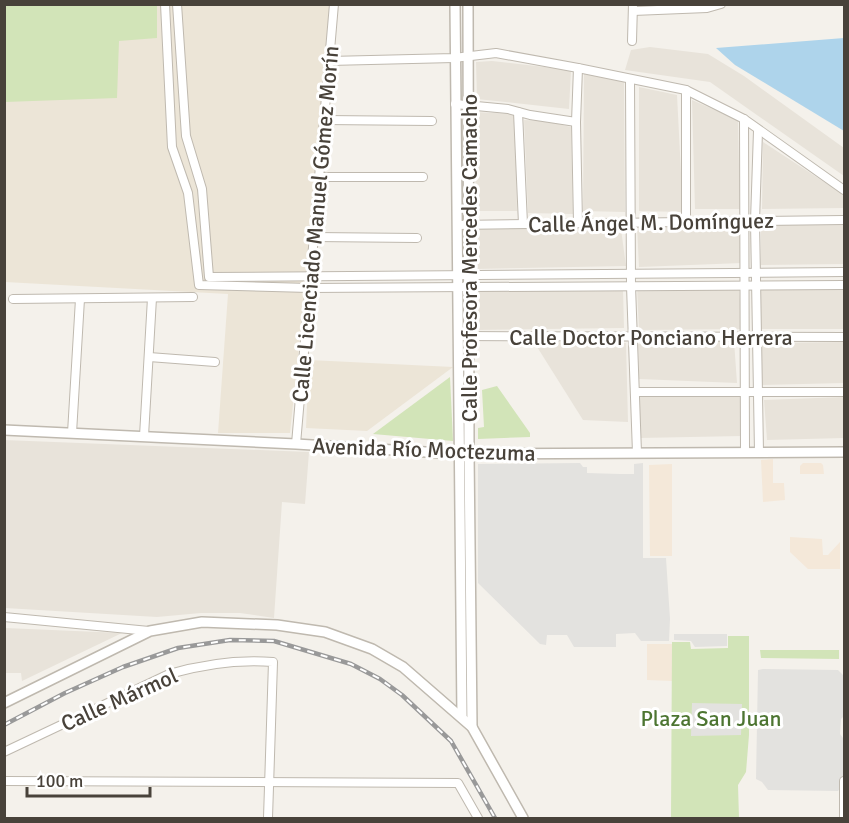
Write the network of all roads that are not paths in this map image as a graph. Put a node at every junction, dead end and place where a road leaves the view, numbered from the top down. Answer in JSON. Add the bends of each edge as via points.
{"nodes":[{"id":1,"x":165,"y":4,"type":"edge"},
{"id":2,"x":177,"y":4,"type":"edge"},
{"id":3,"x":334,"y":4,"type":"edge"},
{"id":4,"x":455,"y":4,"type":"edge"},
{"id":5,"x":468,"y":4,"type":"edge"},
{"id":6,"x":722,"y":4,"type":"edge"},
{"id":7,"x":691,"y":6,"type":"edge"},
{"id":8,"x":633,"y":8,"type":"edge"},
{"id":9,"x":632,"y":41,"type":"dead end"},
{"id":10,"x":469,"y":56,"type":"junction"},
{"id":11,"x":454,"y":58,"type":"junction"},
{"id":12,"x":329,"y":61,"type":"junction"},
{"id":13,"x":578,"y":68,"type":"junction"},
{"id":14,"x":630,"y":80,"type":"junction"},
{"id":15,"x":686,"y":90,"type":"junction"},
{"id":16,"x":455,"y":104,"type":"junction"},
{"id":17,"x":468,"y":106,"type":"junction"},
{"id":18,"x":518,"y":112,"type":"junction"},
{"id":19,"x":744,"y":119,"type":"junction"},
{"id":20,"x":324,"y":120,"type":"junction"},
{"id":21,"x":432,"y":121,"type":"dead end"},
{"id":22,"x":576,"y":122,"type":"junction"},
{"id":23,"x":758,"y":131,"type":"junction"},
{"id":24,"x":319,"y":177,"type":"junction"},
{"id":25,"x":423,"y":177,"type":"dead end"},
{"id":26,"x":844,"y":190,"type":"edge"},
{"id":27,"x":844,"y":220,"type":"edge"},
{"id":28,"x":744,"y":221,"type":"junction"},
{"id":29,"x":755,"y":221,"type":"junction"},
{"id":30,"x":686,"y":222,"type":"junction"},
{"id":31,"x":631,"y":223,"type":"junction"},
{"id":32,"x":523,"y":224,"type":"junction"},
{"id":33,"x":578,"y":224,"type":"junction"},
{"id":34,"x":457,"y":225,"type":"junction"},
{"id":35,"x":469,"y":225,"type":"junction"},
{"id":36,"x":314,"y":237,"type":"junction"},
{"id":37,"x":417,"y":238,"type":"dead end"},
{"id":38,"x":844,"y":272,"type":"edge"},
{"id":39,"x":755,"y":273,"type":"junction"},
{"id":40,"x":631,"y":274,"type":"junction"},
{"id":41,"x":744,"y":274,"type":"junction"},
{"id":42,"x":457,"y":276,"type":"junction"},
{"id":43,"x":469,"y":276,"type":"junction"},
{"id":44,"x":310,"y":277,"type":"junction"},
{"id":45,"x":844,"y":285,"type":"edge"},
{"id":46,"x":631,"y":286,"type":"junction"},
{"id":47,"x":744,"y":286,"type":"junction"},
{"id":48,"x":756,"y":286,"type":"junction"},
{"id":49,"x":457,"y":287,"type":"junction"},
{"id":50,"x":469,"y":287,"type":"junction"},
{"id":51,"x":309,"y":288,"type":"junction"},
{"id":52,"x":193,"y":297,"type":"dead end"},
{"id":53,"x":152,"y":298,"type":"junction"},
{"id":54,"x":13,"y":299,"type":"dead end"},
{"id":55,"x":80,"y":299,"type":"junction"},
{"id":56,"x":458,"y":336,"type":"junction"},
{"id":57,"x":469,"y":336,"type":"junction"},
{"id":58,"x":745,"y":337,"type":"junction"},
{"id":59,"x":756,"y":337,"type":"junction"},
{"id":60,"x":844,"y":337,"type":"edge"},
{"id":61,"x":634,"y":338,"type":"junction"},
{"id":62,"x":149,"y":357,"type":"junction"},
{"id":63,"x":215,"y":362,"type":"dead end"},
{"id":64,"x":635,"y":392,"type":"junction"},
{"id":65,"x":745,"y":392,"type":"junction"},
{"id":66,"x":756,"y":392,"type":"junction"},
{"id":67,"x":844,"y":392,"type":"edge"},
{"id":68,"x":4,"y":430,"type":"edge"},
{"id":69,"x":72,"y":433,"type":"junction"},
{"id":70,"x":144,"y":436,"type":"junction"},
{"id":71,"x":296,"y":444,"type":"junction"},
{"id":72,"x":745,"y":452,"type":"junction"},
{"id":73,"x":759,"y":452,"type":"junction"},
{"id":74,"x":844,"y":452,"type":"edge"},
{"id":75,"x":637,"y":453,"type":"junction"},
{"id":76,"x":458,"y":454,"type":"junction"},
{"id":77,"x":469,"y":454,"type":"junction"},
{"id":78,"x":472,"y":612,"type":"junction"},
{"id":79,"x":460,"y":613,"type":"junction"},
{"id":80,"x":4,"y":617,"type":"edge"},
{"id":81,"x":150,"y":631,"type":"junction"},
{"id":82,"x":4,"y":703,"type":"edge"},
{"id":83,"x":462,"y":717,"type":"junction"},
{"id":84,"x":472,"y":727,"type":"junction"},
{"id":85,"x":4,"y":752,"type":"edge"},
{"id":86,"x":4,"y":781,"type":"edge"},
{"id":87,"x":844,"y":781,"type":"edge"},
{"id":88,"x":268,"y":783,"type":"junction"},
{"id":89,"x":267,"y":819,"type":"edge"},
{"id":90,"x":478,"y":819,"type":"edge"},
{"id":91,"x":523,"y":819,"type":"edge"},
{"id":92,"x":844,"y":819,"type":"edge"}],
"edges":[{"from":1,"to":51,"type":"street","via":[[172,147],[188,193],[199,285]]},
{"from":2,"to":44,"type":"street","via":[[186,136],[202,189],[208,277]]},
{"from":3,"to":12,"type":"street","name":"Calle Licenciado Manuel Gómez Morín"},
{"from":4,"to":11,"type":"street","name":"Calle Profesora Mercedes Camacho"},
{"from":5,"to":10,"type":"street","name":"Calle Profesora Mercedes Camacho"},
{"from":6,"to":7,"type":"street","via":[[707,8]]},
{"from":7,"to":8,"type":"street"},
{"from":8,"to":9,"type":"street"},
{"from":10,"to":11,"type":"street"},
{"from":10,"to":13,"type":"street","via":[[496,53]]},
{"from":10,"to":17,"type":"street","name":"Calle Profesora Mercedes Camacho"},
{"from":11,"to":12,"type":"street"},
{"from":11,"to":16,"type":"street","name":"Calle Profesora Mercedes Camacho"},
{"from":12,"to":20,"type":"street","name":"Calle Licenciado Manuel Gómez Morín"},
{"from":13,"to":14,"type":"street"},
{"from":13,"to":22,"type":"street"},
{"from":14,"to":15,"type":"street"},
{"from":14,"to":31,"type":"street"},
{"from":15,"to":19,"type":"street"},
{"from":15,"to":30,"type":"street"},
{"from":16,"to":17,"type":"street"},
{"from":16,"to":34,"type":"street","name":"Calle Profesora Mercedes Camacho"},
{"from":17,"to":18,"type":"street"},
{"from":17,"to":35,"type":"street","name":"Calle Profesora Mercedes Camacho"},
{"from":18,"to":22,"type":"street"},
{"from":18,"to":32,"type":"street"},
{"from":19,"to":23,"type":"street"},
{"from":19,"to":28,"type":"street"},
{"from":20,"to":21,"type":"street"},
{"from":20,"to":24,"type":"street","name":"Calle Licenciado Manuel Gómez Morín"},
{"from":22,"to":33,"type":"street"},
{"from":23,"to":26,"type":"street"},
{"from":23,"to":29,"type":"street"},
{"from":24,"to":25,"type":"street"},
{"from":24,"to":36,"type":"street","name":"Calle Licenciado Manuel Gómez Morín"},
{"from":27,"to":29,"type":"street","name":"Calle Ángel M. Domínguez"},
{"from":28,"to":29,"type":"street","name":"Calle Ángel M. Domínguez"},
{"from":28,"to":30,"type":"street","name":"Calle Ángel M. Domínguez"},
{"from":28,"to":41,"type":"street"},
{"from":29,"to":39,"type":"street"},
{"from":30,"to":31,"type":"street","name":"Calle Ángel M. Domínguez"},
{"from":31,"to":33,"type":"street","name":"Calle Ángel M. Domínguez"},
{"from":31,"to":40,"type":"street"},
{"from":32,"to":33,"type":"street","name":"Calle Ángel M. Domínguez"},
{"from":32,"to":35,"type":"street","name":"Calle Ángel M. Domínguez"},
{"from":34,"to":35,"type":"street","name":"Calle Ángel M. Domínguez"},
{"from":34,"to":42,"type":"street","name":"Calle Profesora Mercedes Camacho"},
{"from":35,"to":43,"type":"street","name":"Calle Profesora Mercedes Camacho"},
{"from":36,"to":37,"type":"street"},
{"from":36,"to":44,"type":"street","name":"Calle Licenciado Manuel Gómez Morín"},
{"from":38,"to":39,"type":"street"},
{"from":39,"to":41,"type":"street"},
{"from":39,"to":48,"type":"street"},
{"from":40,"to":41,"type":"street"},
{"from":40,"to":43,"type":"street"},
{"from":40,"to":46,"type":"street"},
{"from":41,"to":47,"type":"street"},
{"from":42,"to":43,"type":"street"},
{"from":42,"to":44,"type":"street"},
{"from":42,"to":49,"type":"street","name":"Calle Profesora Mercedes Camacho"},
{"from":43,"to":50,"type":"street","name":"Calle Profesora Mercedes Camacho"},
{"from":44,"to":51,"type":"street","name":"Calle Licenciado Manuel Gómez Morín"},
{"from":45,"to":48,"type":"street"},
{"from":46,"to":47,"type":"street"},
{"from":46,"to":50,"type":"street"},
{"from":46,"to":61,"type":"street"},
{"from":47,"to":48,"type":"street"},
{"from":47,"to":58,"type":"street"},
{"from":48,"to":59,"type":"street"},
{"from":49,"to":50,"type":"street"},
{"from":49,"to":51,"type":"street"},
{"from":49,"to":56,"type":"street","name":"Calle Profesora Mercedes Camacho"},
{"from":50,"to":57,"type":"street","name":"Calle Profesora Mercedes Camacho"},
{"from":51,"to":71,"type":"street","name":"Calle Licenciado Manuel Gómez Morín"},
{"from":52,"to":53,"type":"street"},
{"from":53,"to":55,"type":"street"},
{"from":53,"to":62,"type":"street"},
{"from":54,"to":55,"type":"street"},
{"from":55,"to":69,"type":"street"},
{"from":56,"to":57,"type":"street","name":"Calle Doctor Ponciano Herrera"},
{"from":56,"to":76,"type":"street","name":"Calle Profesora Mercedes Camacho"},
{"from":57,"to":61,"type":"street","name":"Calle Doctor Ponciano Herrera"},
{"from":57,"to":77,"type":"street","name":"Calle Profesora Mercedes Camacho"},
{"from":58,"to":59,"type":"street","name":"Calle Doctor Ponciano Herrera"},
{"from":58,"to":61,"type":"street","name":"Calle Doctor Ponciano Herrera"},
{"from":58,"to":65,"type":"street"},
{"from":59,"to":60,"type":"street","name":"Calle Doctor Ponciano Herrera"},
{"from":59,"to":66,"type":"street"},
{"from":61,"to":64,"type":"street"},
{"from":62,"to":63,"type":"street"},
{"from":62,"to":70,"type":"street"},
{"from":64,"to":65,"type":"street"},
{"from":64,"to":75,"type":"street"},
{"from":65,"to":66,"type":"street"},
{"from":65,"to":72,"type":"street"},
{"from":66,"to":67,"type":"street"},
{"from":66,"to":73,"type":"street"},
{"from":68,"to":69,"type":"street","name":"Avenida Río Moctezuma"},
{"from":69,"to":70,"type":"street","name":"Avenida Río Moctezuma"},
{"from":70,"to":71,"type":"street","name":"Avenida Río Moctezuma"},
{"from":71,"to":76,"type":"street","name":"Avenida Río Moctezuma"},
{"from":72,"to":73,"type":"street","name":"Avenida Río Moctezuma"},
{"from":72,"to":75,"type":"street","name":"Avenida Río Moctezuma"},
{"from":73,"to":74,"type":"street","name":"Avenida Río Moctezuma"},
{"from":75,"to":77,"type":"street","name":"Avenida Río Moctezuma"},
{"from":76,"to":77,"type":"street","name":"Avenida Río Moctezuma"},
{"from":76,"to":79,"type":"street","name":"Calle Profesora Mercedes Camacho"},
{"from":77,"to":78,"type":"street","name":"Calle Profesora Mercedes Camacho"},
{"from":78,"to":79,"type":"street"},
{"from":78,"to":84,"type":"street","name":"Calle Profesora Mercedes Camacho"},
{"from":79,"to":83,"type":"street","name":"Calle Profesora Mercedes Camacho"},
{"from":80,"to":81,"type":"street"},
{"from":81,"to":82,"type":"street"},
{"from":81,"to":83,"type":"street","via":[[212,622],[325,632],[372,649],[403,667]]},
{"from":83,"to":84,"type":"street"},
{"from":84,"to":91,"type":"street"},
{"from":85,"to":88,"type":"street","name":"Calle Mármol","via":[[169,674],[228,661],[273,662]]},
{"from":86,"to":88,"type":"street"},
{"from":87,"to":92,"type":"street"},
{"from":88,"to":89,"type":"street"},
{"from":88,"to":90,"type":"street","via":[[458,783]]}]}
